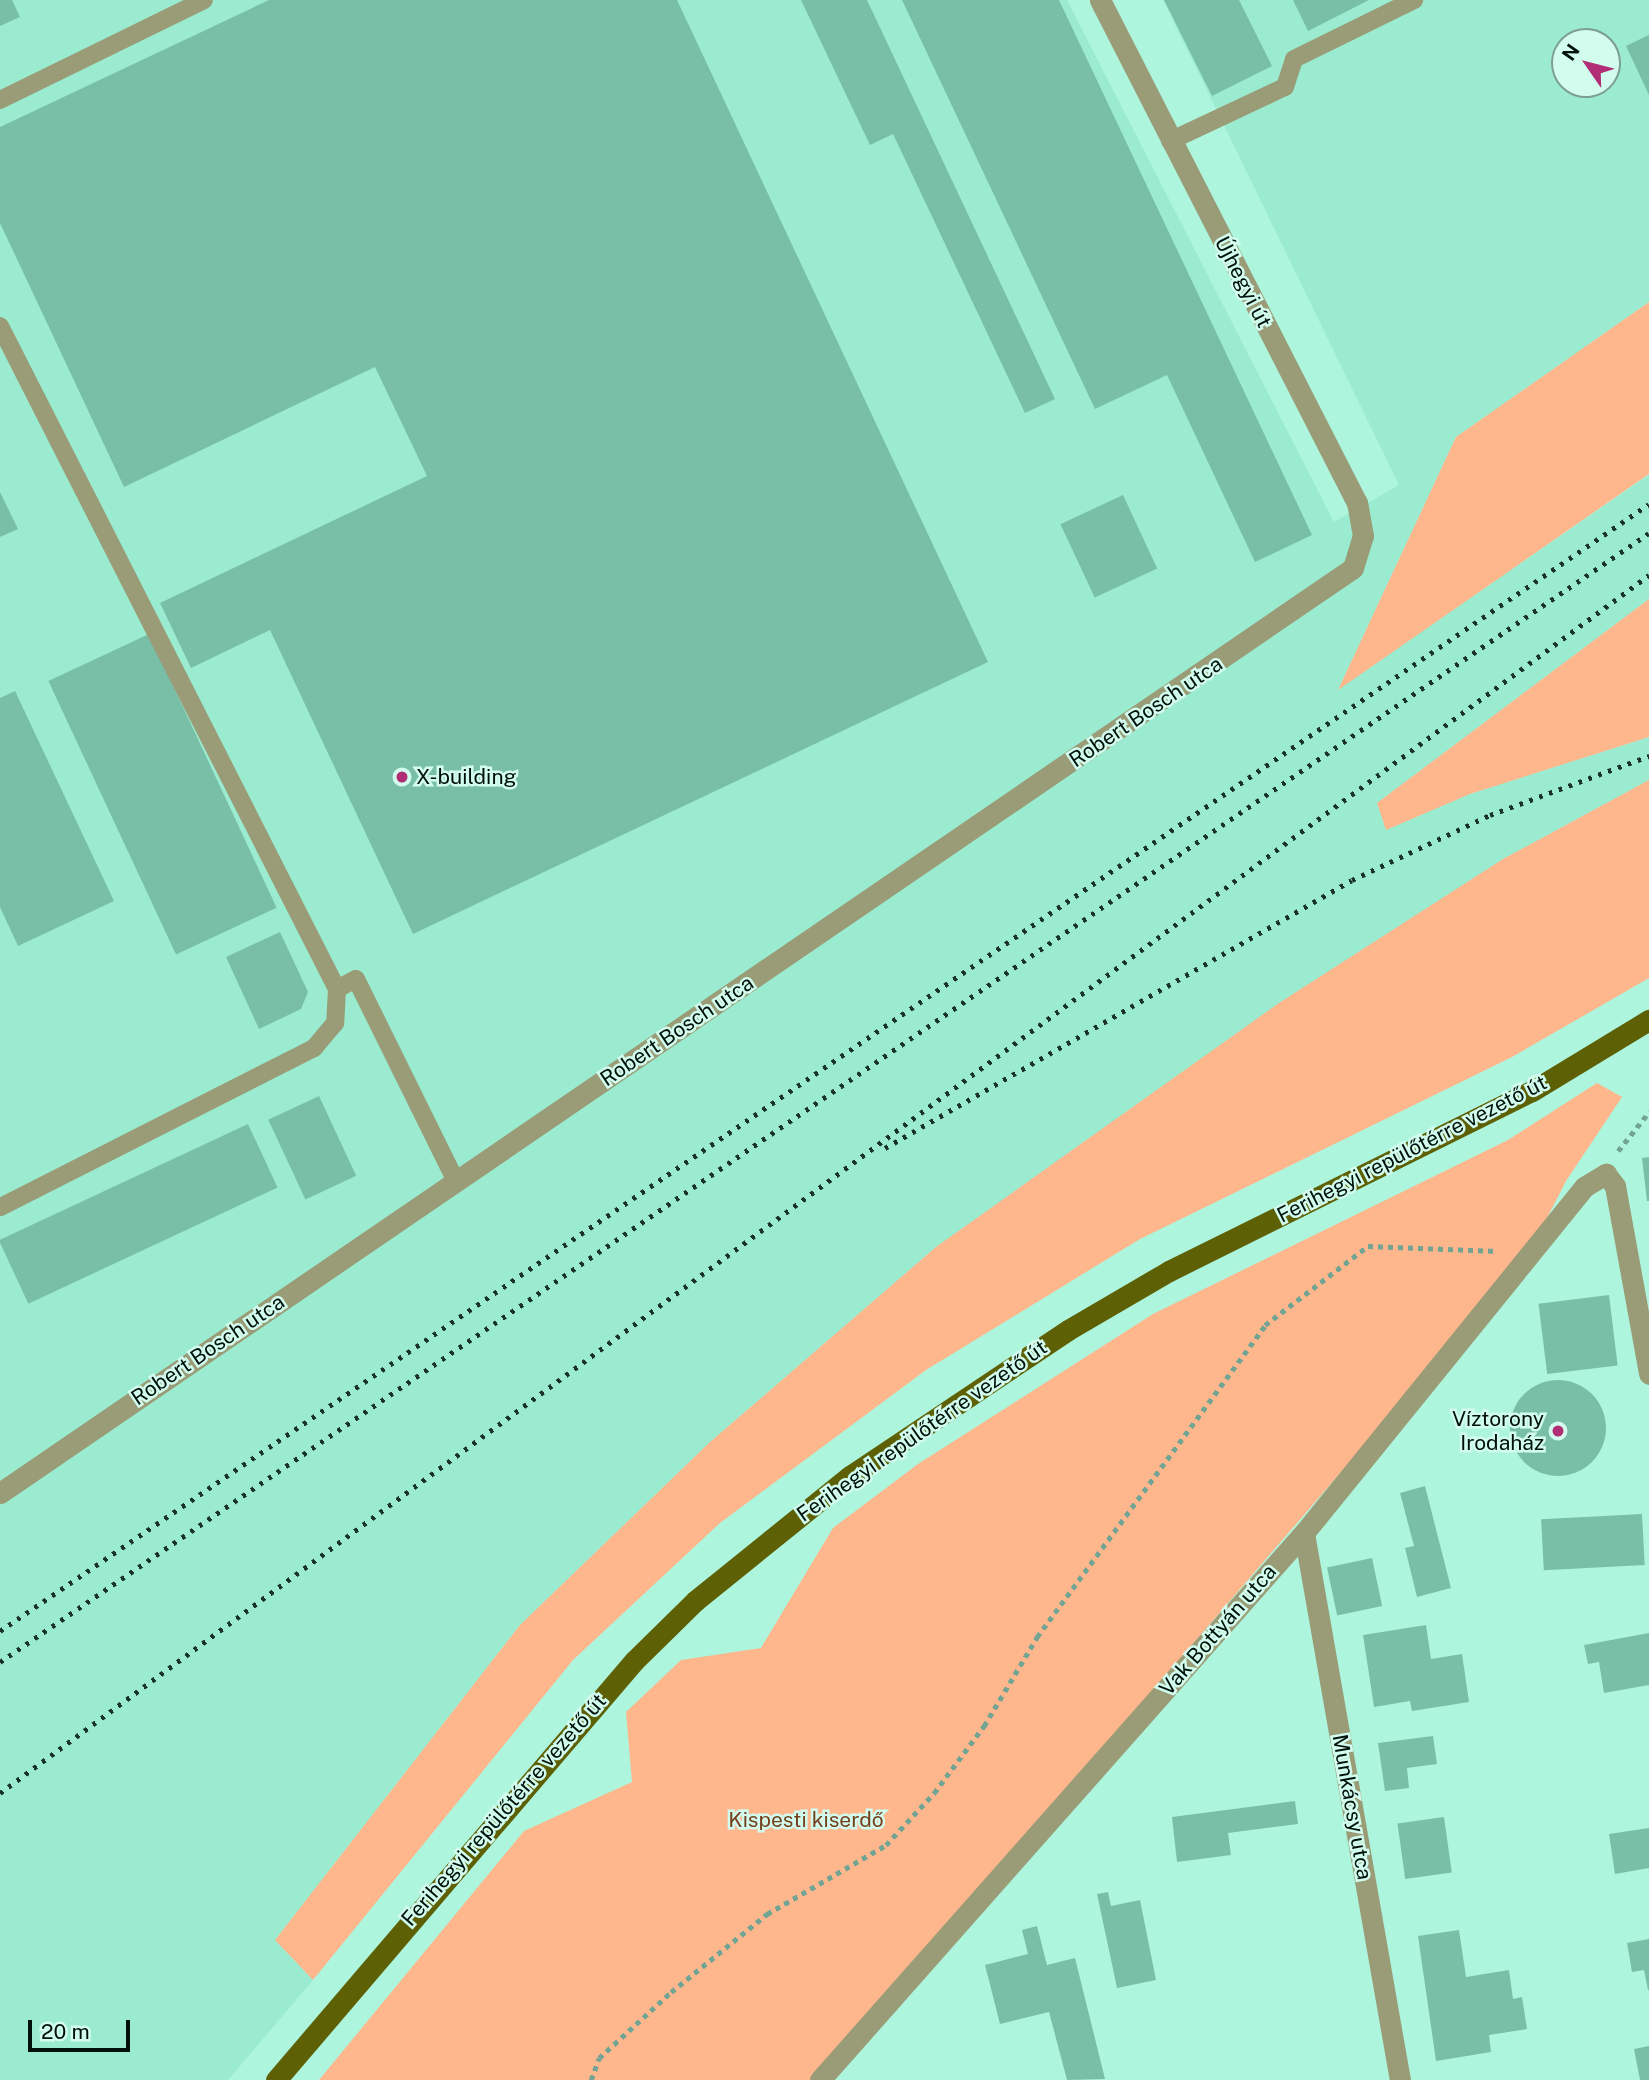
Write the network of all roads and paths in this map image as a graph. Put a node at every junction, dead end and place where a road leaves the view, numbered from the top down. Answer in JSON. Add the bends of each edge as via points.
{"nodes":[{"id":1,"x":204,"y":0,"type":"edge"},
{"id":2,"x":1100,"y":0,"type":"edge"},
{"id":3,"x":1414,"y":0,"type":"edge"},
{"id":4,"x":0,"y":100,"type":"edge"},
{"id":5,"x":1170,"y":141,"type":"junction"},
{"id":6,"x":0,"y":326,"type":"edge"},
{"id":7,"x":1353,"y":568,"type":"joint"},
{"id":8,"x":337,"y":989,"type":"junction"},
{"id":9,"x":1649,"y":1020,"type":"edge"},
{"id":10,"x":1649,"y":1112,"type":"edge"},
{"id":11,"x":1604,"y":1174,"type":"junction"},
{"id":12,"x":456,"y":1181,"type":"junction"},
{"id":13,"x":0,"y":1207,"type":"edge"},
{"id":14,"x":1528,"y":1255,"type":"junction"},
{"id":15,"x":1649,"y":1374,"type":"edge"},
{"id":16,"x":1,"y":1490,"type":"edge"},
{"id":17,"x":1304,"y":1533,"type":"junction"},
{"id":18,"x":276,"y":2080,"type":"edge"},
{"id":19,"x":590,"y":2080,"type":"edge"},
{"id":20,"x":820,"y":2080,"type":"edge"},
{"id":21,"x":1400,"y":2080,"type":"edge"}],
"edges":[{"from":1,"to":4,"type":"lane"},
{"from":2,"to":5,"type":"street","name":"Újhegyi út"},
{"from":3,"to":5,"type":"lane","via":[[1294,59],[1285,87]]},
{"from":5,"to":7,"type":"street","name":"Újhegyi út","via":[[1357,503],[1363,536]]},
{"from":6,"to":8,"type":"lane"},
{"from":7,"to":12,"type":"street","name":"Robert Bosch utca"},
{"from":8,"to":12,"type":"lane","via":[[356,979]]},
{"from":8,"to":13,"type":"lane","via":[[335,1023],[314,1048]]},
{"from":9,"to":18,"type":"main road","name":"Ferihegyi repülőtérre vezető út","via":[[1532,1091],[1169,1271],[1068,1330],[849,1476],[705,1592],[634,1661]]},
{"from":10,"to":11,"type":"path"},
{"from":11,"to":14,"type":"street","name":"Vak Bottyán utca","via":[[1584,1187]]},
{"from":11,"to":15,"type":"street","via":[[1615,1186]]},
{"from":12,"to":16,"type":"street","name":"Robert Bosch utca"},
{"from":14,"to":17,"type":"street","name":"Vak Bottyán utca"},
{"from":14,"to":19,"type":"path","via":[[1368,1246],[1265,1325],[1037,1637],[984,1726],[934,1793],[886,1845],[767,1913],[671,1992],[599,2058]]},
{"from":17,"to":20,"type":"street","name":"Vak Bottyán utca"},
{"from":17,"to":21,"type":"street","name":"Munkácsy utca"}]}
